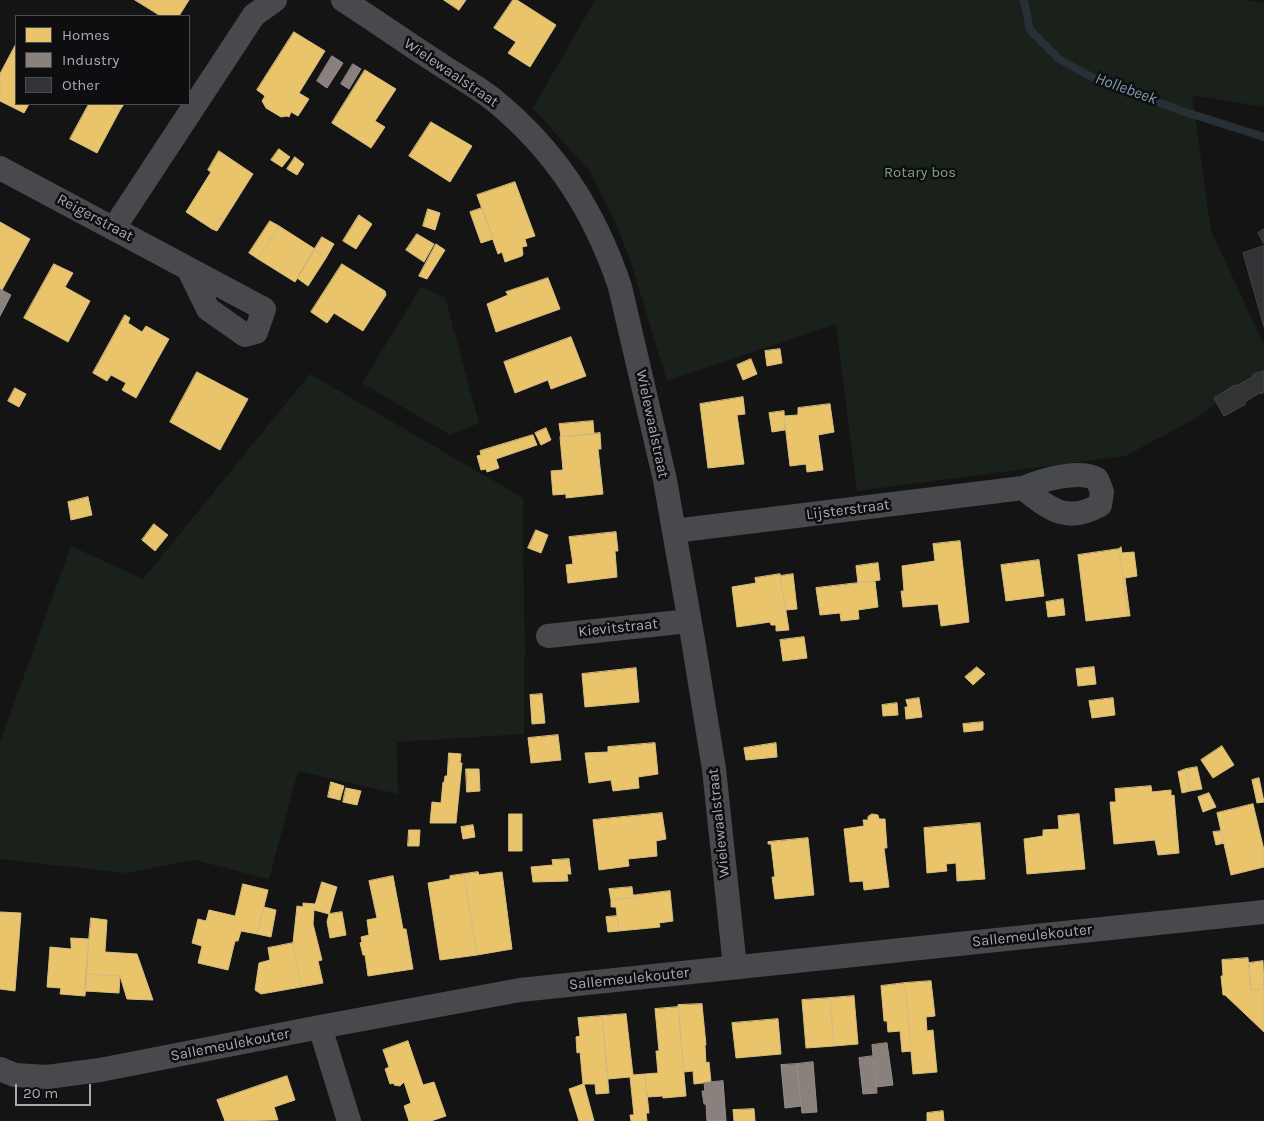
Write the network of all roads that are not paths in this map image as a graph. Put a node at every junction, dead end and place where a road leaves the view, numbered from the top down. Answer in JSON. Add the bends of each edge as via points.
{"nodes":[{"id":1,"x":276,"y":0,"type":"edge"},
{"id":2,"x":343,"y":0,"type":"edge"},
{"id":3,"x":0,"y":168,"type":"edge"},
{"id":4,"x":114,"y":228,"type":"junction"},
{"id":5,"x":189,"y":270,"type":"dead end"},
{"id":6,"x":1023,"y":488,"type":"dead end"},
{"id":7,"x":674,"y":531,"type":"junction"},
{"id":8,"x":688,"y":621,"type":"junction"},
{"id":9,"x":548,"y":636,"type":"dead end"},
{"id":10,"x":1264,"y":912,"type":"edge"},
{"id":11,"x":736,"y":967,"type":"junction"},
{"id":12,"x":320,"y":1027,"type":"junction"},
{"id":13,"x":0,"y":1070,"type":"edge"},
{"id":14,"x":349,"y":1121,"type":"edge"}],
"edges":[{"from":1,"to":4,"type":"street","via":[[254,15]]},
{"from":2,"to":7,"type":"street","name":"Wielewaalstraat","via":[[494,100],[567,177],[593,220],[620,286]]},
{"from":3,"to":4,"type":"street","name":"Reigerstraat"},
{"from":4,"to":5,"type":"street","name":"Reigerstraat"},
{"from":6,"to":7,"type":"street","name":"Lijsterstraat"},
{"from":7,"to":8,"type":"street","name":"Wielewaalstraat"},
{"from":8,"to":9,"type":"street","name":"Kievitstraat"},
{"from":8,"to":11,"type":"street","name":"Wielewaalstraat","via":[[714,769]]},
{"from":10,"to":11,"type":"street","name":"Sallemeulekouter"},
{"from":11,"to":12,"type":"street","name":"Sallemeulekouter","via":[[520,990]]},
{"from":12,"to":13,"type":"street","name":"Sallemeulekouter","via":[[100,1070],[47,1077],[15,1075]]},
{"from":12,"to":14,"type":"street"}]}
